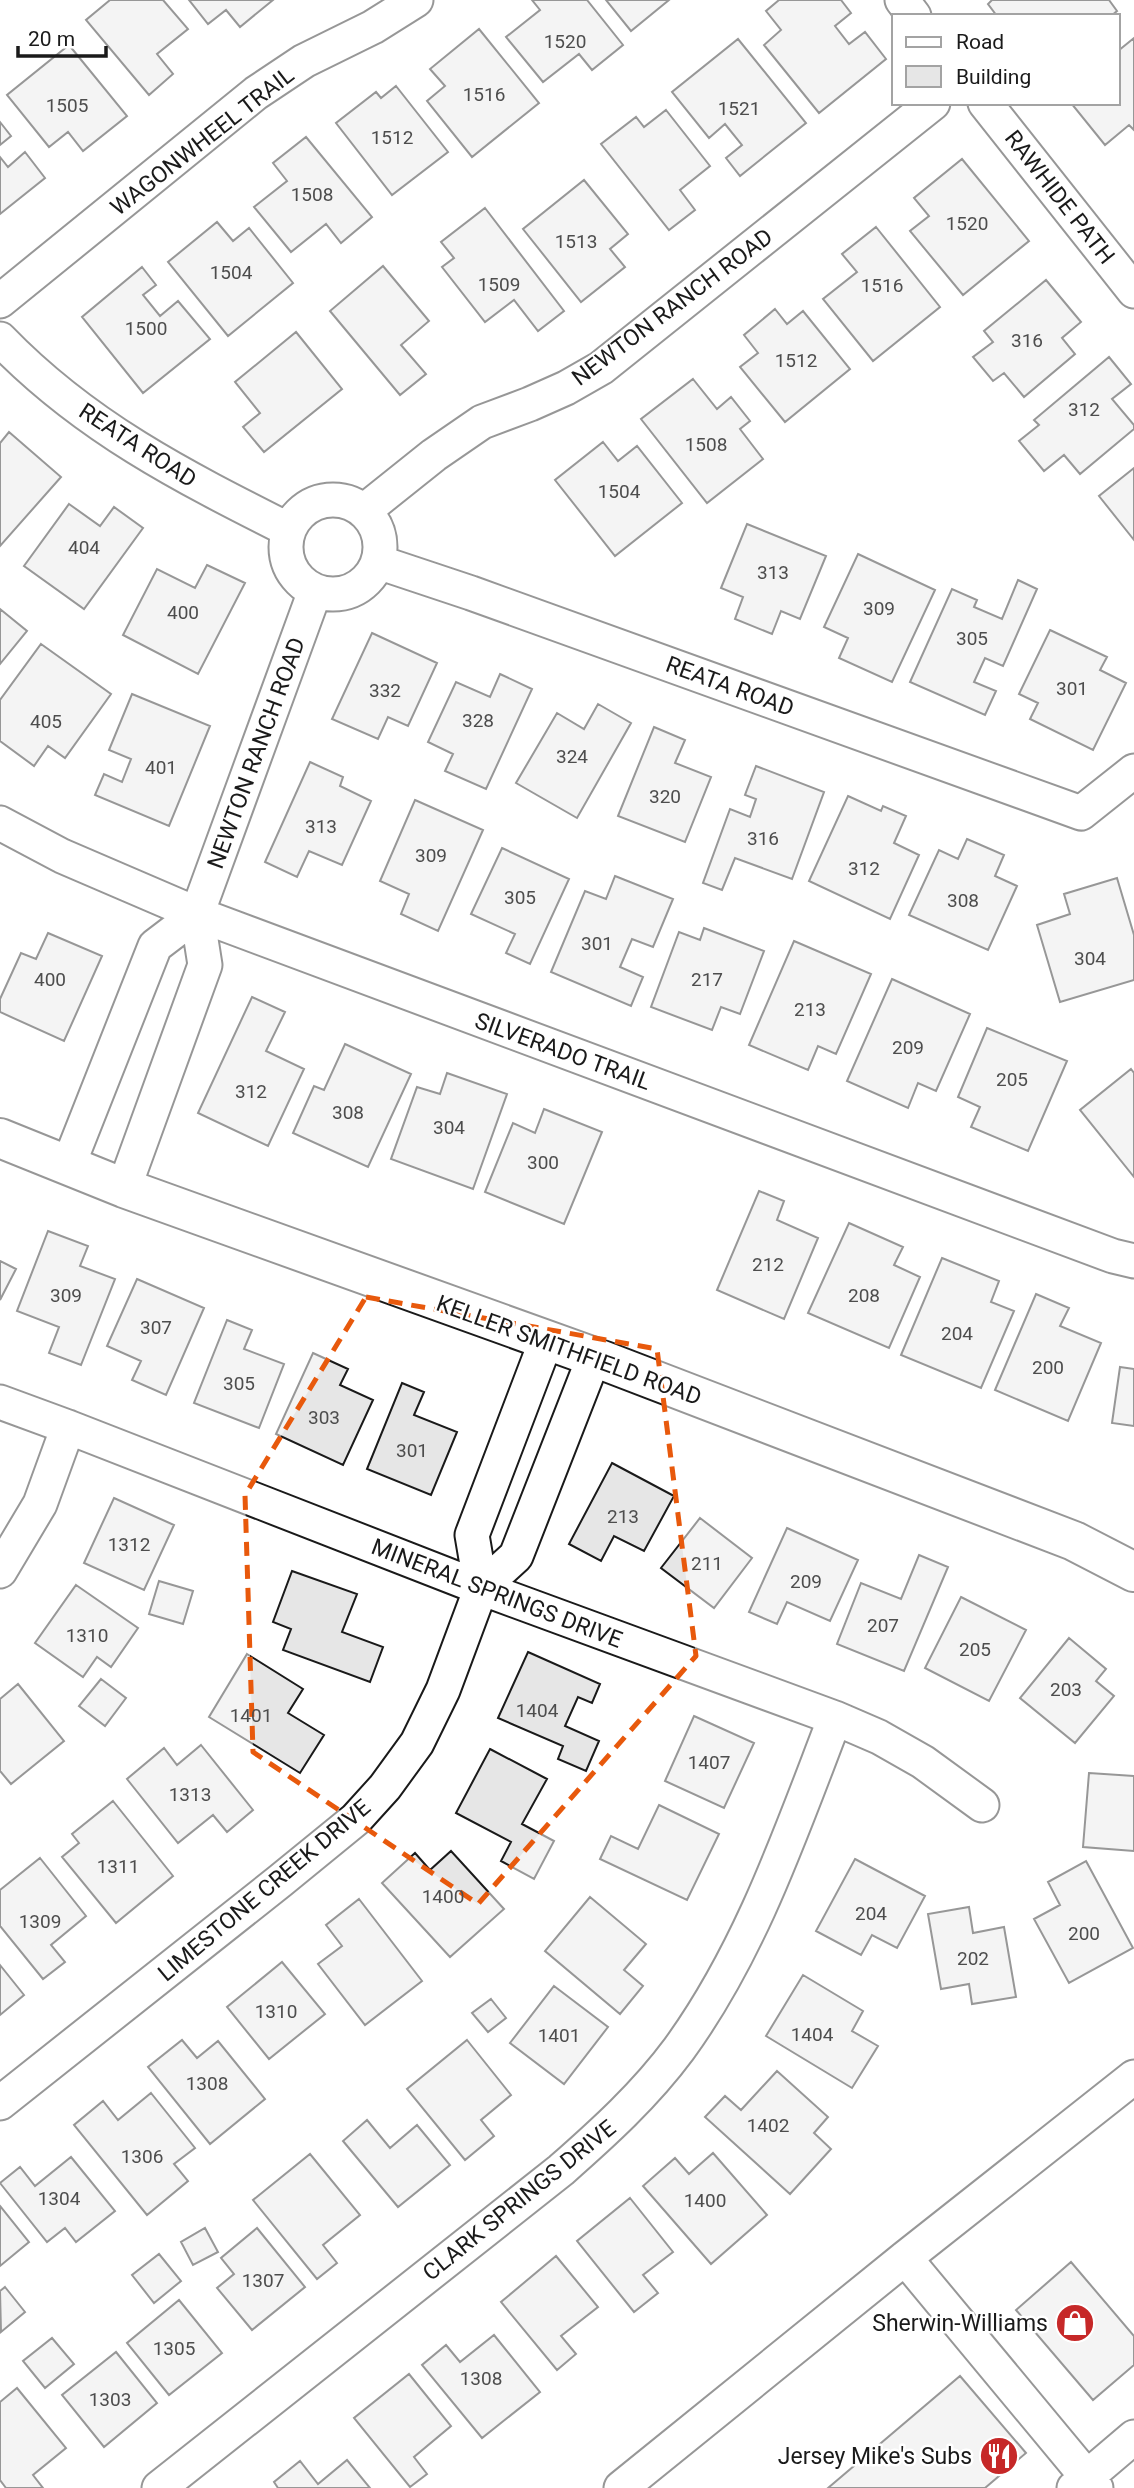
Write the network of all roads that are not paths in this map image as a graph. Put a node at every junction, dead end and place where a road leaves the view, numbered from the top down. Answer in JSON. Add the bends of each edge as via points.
{"nodes":[{"id":1,"x":416,"y":0,"type":"edge"},
{"id":2,"x":930,"y":105,"type":"edge"},
{"id":3,"x":987,"y":105,"type":"edge"},
{"id":4,"x":1134,"y":291,"type":"edge"},
{"id":5,"x":0,"y":301,"type":"edge"},
{"id":6,"x":0,"y":339,"type":"edge"},
{"id":7,"x":364,"y":511,"type":"junction"},
{"id":8,"x":289,"y":530,"type":"junction"},
{"id":9,"x":378,"y":562,"type":"junction"},
{"id":10,"x":315,"y":591,"type":"junction"},
{"id":11,"x":1134,"y":771,"type":"edge"},
{"id":12,"x":0,"y":823,"type":"edge"},
{"id":13,"x":197,"y":914,"type":"junction"},
{"id":14,"x":0,"y":1138,"type":"edge"},
{"id":15,"x":68,"y":1166,"type":"junction"},
{"id":16,"x":124,"y":1188,"type":"junction"},
{"id":17,"x":1134,"y":1261,"type":"edge"},
{"id":18,"x":546,"y":1341,"type":"junction"},
{"id":19,"x":594,"y":1357,"type":"junction"},
{"id":20,"x":0,"y":1402,"type":"edge"},
{"id":21,"x":68,"y":1427,"type":"junction"},
{"id":22,"x":0,"y":1571,"type":"edge"},
{"id":23,"x":1134,"y":1572,"type":"edge"},
{"id":24,"x":481,"y":1588,"type":"junction"},
{"id":25,"x":835,"y":1718,"type":"junction"},
{"id":26,"x":982,"y":1805,"type":"dead end"},
{"id":27,"x":1134,"y":2077,"type":"edge"},
{"id":28,"x":0,"y":2103,"type":"edge"},
{"id":29,"x":905,"y":2258,"type":"junction"},
{"id":30,"x":1134,"y":2437,"type":"edge"},
{"id":31,"x":1086,"y":2484,"type":"edge"},
{"id":32,"x":159,"y":2488,"type":"edge"},
{"id":33,"x":621,"y":2488,"type":"edge"}],
"edges":[{"from":1,"to":5,"type":"street","name":"WAGONWHEEL TRAIL","via":[[304,61],[256,93]]},
{"from":2,"to":7,"type":"street","name":"NEWTON RANCH ROAD","via":[[601,368],[473,428]]},
{"from":3,"to":4,"type":"street","name":"RAWHIDE PATH"},
{"from":6,"to":8,"type":"street","name":"REATA ROAD","via":[[30,370],[144,454]]},
{"from":7,"to":8,"type":"street","via":[[351,503],[322,501],[308,507]]},
{"from":7,"to":9,"type":"street","via":[[379,535]]},
{"from":8,"to":10,"type":"street","via":[[287,559],[298,578]]},
{"from":9,"to":10,"type":"street","via":[[371,576],[346,593]]},
{"from":9,"to":11,"type":"street","name":"REATA ROAD","via":[[1081,813]]},
{"from":10,"to":13,"type":"street","name":"NEWTON RANCH ROAD"},
{"from":12,"to":13,"type":"street","name":"SILVERADO TRAIL","via":[[62,856]]},
{"from":13,"to":15,"type":"street","via":[[155,946]]},
{"from":13,"to":16,"type":"street","name":"NEWTON RANCH ROAD","via":[[205,965]]},
{"from":13,"to":17,"type":"street","name":"SILVERADO TRAIL"},
{"from":14,"to":15,"type":"main road","name":"KELLER SMITHFIELD ROAD"},
{"from":15,"to":16,"type":"main road","name":"KELLER SMITHFIELD ROAD"},
{"from":16,"to":18,"type":"main road","name":"KELLER SMITHFIELD ROAD"},
{"from":18,"to":19,"type":"main road","name":"KELLER SMITHFIELD ROAD"},
{"from":18,"to":24,"type":"street","via":[[472,1535]]},
{"from":19,"to":23,"type":"main road","name":"KELLER SMITHFIELD ROAD","via":[[1074,1541]]},
{"from":19,"to":24,"type":"street","name":"LIMESTONE CREEK DRIVE","via":[[516,1556]]},
{"from":20,"to":21,"type":"street","name":"MINERAL SPRINGS DRIVE"},
{"from":21,"to":22,"type":"street","via":[[40,1504]]},
{"from":21,"to":24,"type":"street","name":"MINERAL SPRINGS DRIVE"},
{"from":24,"to":25,"type":"street","name":"MINERAL SPRINGS DRIVE"},
{"from":24,"to":28,"type":"street","name":"LIMESTONE CREEK DRIVE","via":[[443,1690],[417,1743],[356,1819]]},
{"from":25,"to":26,"type":"street","name":"MINERAL SPRINGS DRIVE","via":[[923,1762]]},
{"from":25,"to":32,"type":"street","name":"CLARK SPRINGS DRIVE","via":[[774,1875],[733,1961],[679,2049],[622,2116],[561,2171]]},
{"from":27,"to":29,"type":"street"},
{"from":29,"to":31,"type":"street"},
{"from":29,"to":33,"type":"street"},
{"from":30,"to":31,"type":"street"}]}
